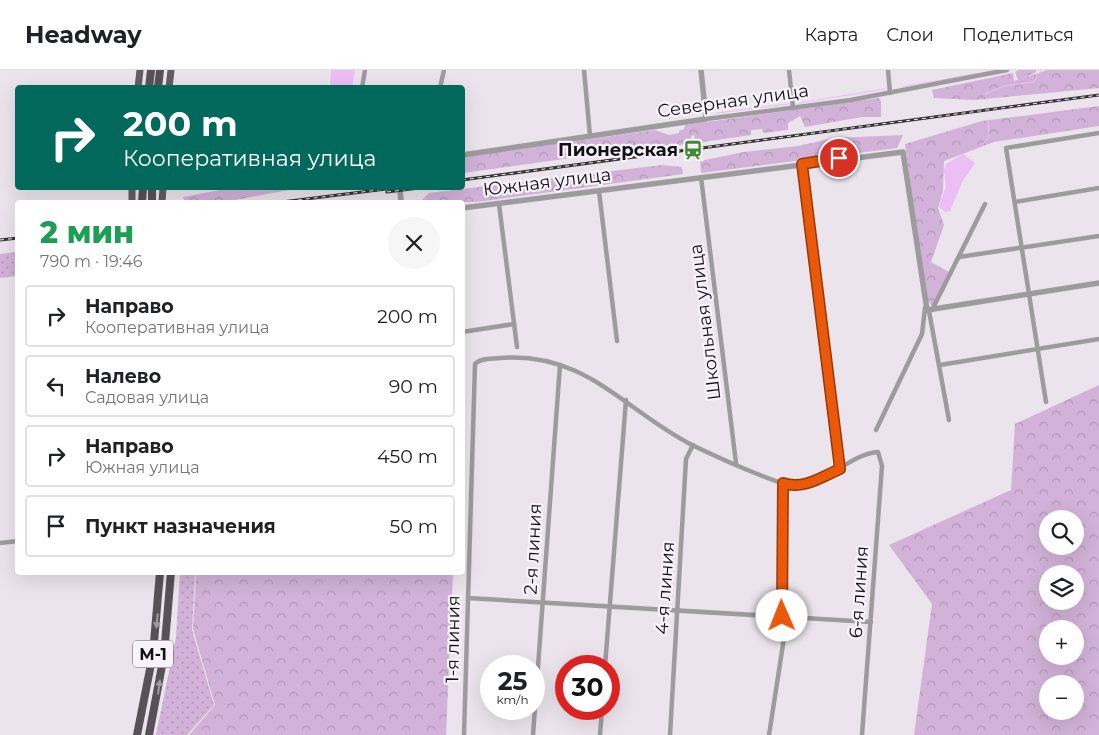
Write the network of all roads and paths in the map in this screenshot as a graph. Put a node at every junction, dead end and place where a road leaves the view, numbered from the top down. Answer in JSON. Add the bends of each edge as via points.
{"nodes":[{"id":1,"x":140,"y":70,"type":"edge"},
{"id":2,"x":151,"y":70,"type":"edge"},
{"id":3,"x":160,"y":70,"type":"edge"},
{"id":4,"x":365,"y":70,"type":"edge"},
{"id":5,"x":444,"y":70,"type":"edge"},
{"id":6,"x":584,"y":70,"type":"edge"},
{"id":7,"x":701,"y":70,"type":"edge"},
{"id":8,"x":789,"y":70,"type":"edge"},
{"id":9,"x":888,"y":70,"type":"edge"},
{"id":10,"x":1006,"y":70,"type":"edge"},
{"id":11,"x":171,"y":72,"type":"edge"},
{"id":12,"x":996,"y":72,"type":"edge"},
{"id":13,"x":138,"y":85,"type":"edge"},
{"id":14,"x":149,"y":85,"type":"edge"},
{"id":15,"x":158,"y":85,"type":"edge"},
{"id":16,"x":169,"y":85,"type":"edge"},
{"id":17,"x":362,"y":85,"type":"edge"},
{"id":18,"x":441,"y":85,"type":"edge"},
{"id":19,"x":890,"y":93,"type":"junction"},
{"id":20,"x":793,"y":108,"type":"junction"},
{"id":21,"x":706,"y":119,"type":"junction"},
{"id":22,"x":1099,"y":133,"type":"edge"},
{"id":23,"x":590,"y":136,"type":"junction"},
{"id":24,"x":465,"y":155,"type":"edge"},
{"id":25,"x":802,"y":164,"type":"junction"},
{"id":26,"x":701,"y":177,"type":"junction"},
{"id":27,"x":1099,"y":188,"type":"edge"},
{"id":28,"x":599,"y":190,"type":"junction"},
{"id":29,"x":1015,"y":202,"type":"junction"},
{"id":30,"x":499,"y":204,"type":"junction"},
{"id":31,"x":985,"y":204,"type":"dead end"},
{"id":32,"x":465,"y":208,"type":"edge"},
{"id":33,"x":1099,"y":236,"type":"edge"},
{"id":34,"x":1022,"y":248,"type":"junction"},
{"id":35,"x":959,"y":257,"type":"junction"},
{"id":36,"x":1099,"y":284,"type":"edge"},
{"id":37,"x":1030,"y":294,"type":"junction"},
{"id":38,"x":929,"y":310,"type":"junction"},
{"id":39,"x":514,"y":324,"type":"junction"},
{"id":40,"x":465,"y":332,"type":"edge"},
{"id":41,"x":1099,"y":339,"type":"edge"},
{"id":42,"x":617,"y":341,"type":"dead end"},
{"id":43,"x":517,"y":347,"type":"dead end"},
{"id":44,"x":1038,"y":350,"type":"junction"},
{"id":45,"x":560,"y":365,"type":"junction"},
{"id":46,"x":940,"y":365,"type":"junction"},
{"id":47,"x":626,"y":400,"type":"junction"},
{"id":48,"x":1046,"y":402,"type":"dead end"},
{"id":49,"x":949,"y":420,"type":"dead end"},
{"id":50,"x":876,"y":430,"type":"dead end"},
{"id":51,"x":693,"y":445,"type":"junction"},
{"id":52,"x":736,"y":463,"type":"junction"},
{"id":53,"x":840,"y":469,"type":"junction"},
{"id":54,"x":783,"y":483,"type":"junction"},
{"id":55,"x":15,"y":542,"type":"edge"},
{"id":56,"x":0,"y":544,"type":"edge"},
{"id":57,"x":160,"y":575,"type":"edge"},
{"id":58,"x":171,"y":575,"type":"edge"},
{"id":59,"x":468,"y":598,"type":"junction"},
{"id":60,"x":544,"y":602,"type":"junction"},
{"id":61,"x":610,"y":606,"type":"junction"},
{"id":62,"x":678,"y":610,"type":"junction"},
{"id":63,"x":782,"y":616,"type":"junction"},
{"id":64,"x":871,"y":622,"type":"junction"},
{"id":65,"x":606,"y":655,"type":"edge"},
{"id":66,"x":601,"y":720,"type":"edge"},
{"id":67,"x":137,"y":735,"type":"edge"},
{"id":68,"x":149,"y":735,"type":"edge"},
{"id":69,"x":464,"y":735,"type":"edge"},
{"id":70,"x":533,"y":735,"type":"edge"},
{"id":71,"x":600,"y":735,"type":"edge"},
{"id":72,"x":670,"y":735,"type":"edge"},
{"id":73,"x":769,"y":735,"type":"edge"},
{"id":74,"x":862,"y":735,"type":"edge"}],
"edges":[{"from":1,"to":13,"type":"main road"},
{"from":2,"to":14,"type":"highway"},
{"from":3,"to":15,"type":"highway"},
{"from":4,"to":17,"type":"street"},
{"from":5,"to":18,"type":"street"},
{"from":6,"to":23,"type":"street"},
{"from":7,"to":21,"type":"street"},
{"from":8,"to":20,"type":"street"},
{"from":9,"to":19,"type":"street"},
{"from":10,"to":12,"type":"street","name":"Северная улица"},
{"from":11,"to":16,"type":"main road"},
{"from":12,"to":19,"type":"street","name":"Северная улица"},
{"from":19,"to":20,"type":"street","name":"Северная улица"},
{"from":20,"to":21,"type":"street","name":"Северная улица"},
{"from":21,"to":23,"type":"street","name":"Северная улица"},
{"from":22,"to":29,"type":"street","via":[[1006,148]]},
{"from":23,"to":24,"type":"street","name":"Северная улица"},
{"from":25,"to":26,"type":"street","name":"Южная улица"},
{"from":25,"to":38,"type":"street","name":"Южная улица","via":[[902,152]]},
{"from":25,"to":53,"type":"street"},
{"from":26,"to":28,"type":"street","name":"Южная улица"},
{"from":26,"to":52,"type":"street","name":"Школьная улица"},
{"from":27,"to":29,"type":"street"},
{"from":28,"to":30,"type":"street","name":"Южная улица"},
{"from":28,"to":42,"type":"street"},
{"from":29,"to":34,"type":"street"},
{"from":30,"to":32,"type":"street","name":"Южная улица"},
{"from":30,"to":39,"type":"street"},
{"from":31,"to":35,"type":"street"},
{"from":33,"to":34,"type":"street"},
{"from":34,"to":35,"type":"street"},
{"from":34,"to":37,"type":"street"},
{"from":35,"to":38,"type":"street"},
{"from":36,"to":37,"type":"street"},
{"from":37,"to":38,"type":"street"},
{"from":37,"to":44,"type":"street"},
{"from":38,"to":46,"type":"street"},
{"from":38,"to":50,"type":"street","via":[[922,334]]},
{"from":39,"to":40,"type":"street"},
{"from":39,"to":43,"type":"street"},
{"from":41,"to":44,"type":"street"},
{"from":44,"to":46,"type":"street"},
{"from":44,"to":48,"type":"street"},
{"from":45,"to":47,"type":"street","via":[[587,376]]},
{"from":45,"to":59,"type":"street","name":"1-я линия","via":[[518,357],[480,360],[475,364]]},
{"from":45,"to":60,"type":"street","name":"2-я линия"},
{"from":46,"to":49,"type":"street"},
{"from":47,"to":51,"type":"street","via":[[654,422]]},
{"from":47,"to":61,"type":"street"},
{"from":51,"to":52,"type":"street"},
{"from":51,"to":62,"type":"street","name":"4-я линия","via":[[686,460]]},
{"from":52,"to":54,"type":"street"},
{"from":53,"to":54,"type":"street","via":[[805,485]]},
{"from":53,"to":64,"type":"street","name":"6-я линия","via":[[862,456],[878,452],[882,466]]},
{"from":54,"to":63,"type":"street"},
{"from":55,"to":56,"type":"street"},
{"from":57,"to":67,"type":"highway","number":"М-1","one_way":true,"via":[[153,654]]},
{"from":68,"to":58,"type":"highway","number":"М-1","one_way":true,"via":[[164,655]]},
{"from":59,"to":60,"type":"street"},
{"from":59,"to":69,"type":"street","name":"1-я линия"},
{"from":60,"to":61,"type":"street"},
{"from":60,"to":70,"type":"street","name":"2-я линия"},
{"from":61,"to":62,"type":"street"},
{"from":61,"to":65,"type":"street"},
{"from":62,"to":63,"type":"street"},
{"from":62,"to":72,"type":"street","name":"4-я линия"},
{"from":63,"to":64,"type":"street"},
{"from":63,"to":73,"type":"street","via":[[783,655]]},
{"from":64,"to":74,"type":"street","name":"6-я линия"},
{"from":66,"to":71,"type":"street"}]}
